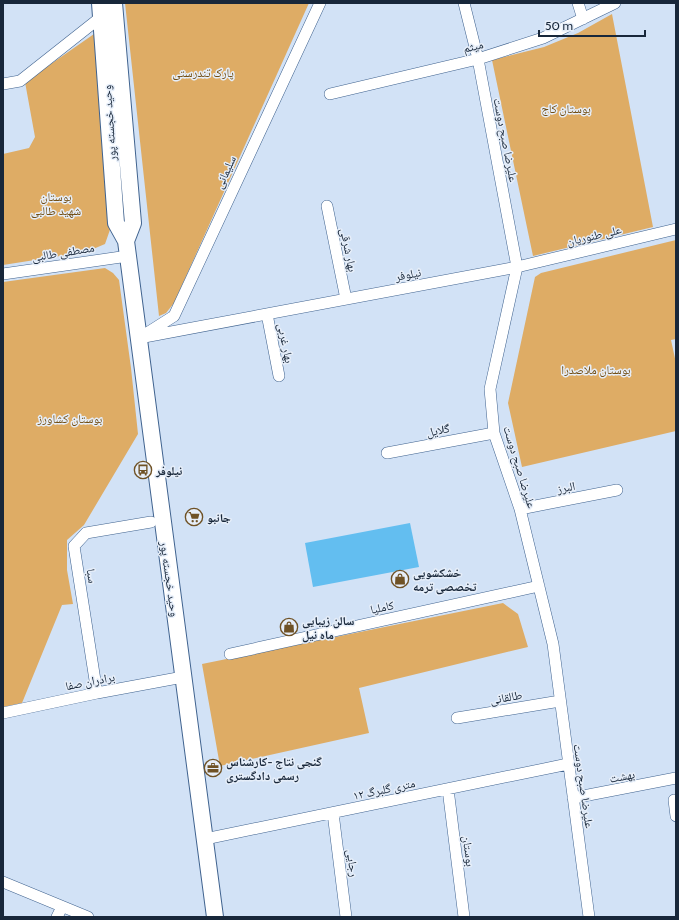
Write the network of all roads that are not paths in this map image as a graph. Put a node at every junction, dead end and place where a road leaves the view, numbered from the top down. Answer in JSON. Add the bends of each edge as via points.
{"nodes":[{"id":1,"x":114,"y":3,"type":"edge"},
{"id":2,"x":320,"y":3,"type":"edge"},
{"id":3,"x":464,"y":3,"type":"edge"},
{"id":4,"x":578,"y":3,"type":"edge"},
{"id":5,"x":615,"y":3,"type":"edge"},
{"id":6,"x":100,"y":10,"type":"edge"},
{"id":7,"x":583,"y":19,"type":"junction"},
{"id":8,"x":478,"y":59,"type":"junction"},
{"id":9,"x":3,"y":84,"type":"edge"},
{"id":10,"x":330,"y":94,"type":"dead end"},
{"id":11,"x":327,"y":206,"type":"dead end"},
{"id":12,"x":676,"y":229,"type":"edge"},
{"id":13,"x":127,"y":249,"type":"junction"},
{"id":14,"x":517,"y":266,"type":"junction"},
{"id":15,"x":3,"y":274,"type":"edge"},
{"id":16,"x":346,"y":299,"type":"junction"},
{"id":17,"x":267,"y":314,"type":"junction"},
{"id":18,"x":139,"y":338,"type":"junction"},
{"id":19,"x":279,"y":376,"type":"dead end"},
{"id":20,"x":494,"y":433,"type":"junction"},
{"id":21,"x":387,"y":453,"type":"dead end"},
{"id":22,"x":617,"y":490,"type":"dead end"},
{"id":23,"x":520,"y":509,"type":"junction"},
{"id":24,"x":151,"y":522,"type":"dead end"},
{"id":25,"x":539,"y":586,"type":"junction"},
{"id":26,"x":230,"y":654,"type":"dead end"},
{"id":27,"x":183,"y":677,"type":"junction"},
{"id":28,"x":96,"y":693,"type":"junction"},
{"id":29,"x":560,"y":701,"type":"junction"},
{"id":30,"x":3,"y":712,"type":"edge"},
{"id":31,"x":457,"y":718,"type":"dead end"},
{"id":32,"x":568,"y":764,"type":"junction"},
{"id":33,"x":676,"y":778,"type":"edge"},
{"id":34,"x":448,"y":789,"type":"junction"},
{"id":35,"x":573,"y":798,"type":"junction"},
{"id":36,"x":674,"y":800,"type":"dead end"},
{"id":37,"x":333,"y":813,"type":"junction"},
{"id":38,"x":676,"y":816,"type":"edge"},
{"id":39,"x":204,"y":838,"type":"junction"},
{"id":40,"x":3,"y":882,"type":"edge"},
{"id":41,"x":59,"y":912,"type":"edge"},
{"id":42,"x":80,"y":916,"type":"edge"},
{"id":43,"x":215,"y":917,"type":"edge"},
{"id":44,"x":346,"y":917,"type":"edge"},
{"id":45,"x":464,"y":917,"type":"edge"},
{"id":46,"x":589,"y":917,"type":"edge"}],
"edges":[{"from":1,"to":13,"type":"main road","name":"وحید خجسته پور","via":[[133,223]]},
{"from":2,"to":18,"type":"street","name":"سلیمانی","via":[[174,316]]},
{"from":3,"to":8,"type":"street","name":"علیرضا صبح دوست"},
{"from":4,"to":7,"type":"street"},
{"from":5,"to":7,"type":"street","name":"میثم"},
{"from":6,"to":9,"type":"street","via":[[20,81]]},
{"from":6,"to":13,"type":"main road","name":"وحید خجسته پور","via":[[116,223]]},
{"from":7,"to":8,"type":"street","name":"میثم","via":[[543,38]]},
{"from":8,"to":10,"type":"street","name":"میثم"},
{"from":8,"to":14,"type":"street","name":"علیرضا صبح دوست"},
{"from":11,"to":16,"type":"street","name":"بهار شرقی"},
{"from":12,"to":14,"type":"street","name":"علی طنوریان"},
{"from":13,"to":15,"type":"street","name":"مصطفی طالبی"},
{"from":13,"to":18,"type":"main road","name":"وحید خجسته پور"},
{"from":14,"to":16,"type":"street","name":"نیلوفر"},
{"from":14,"to":20,"type":"street","name":"علیرضا صبح دوست","via":[[490,389]]},
{"from":16,"to":17,"type":"street","name":"نیلوفر"},
{"from":17,"to":18,"type":"street","name":"نیلوفر"},
{"from":17,"to":19,"type":"street","name":"بهار غربی"},
{"from":18,"to":27,"type":"main road","name":"وحید خجسته پور"},
{"from":20,"to":21,"type":"street","name":"گلایل"},
{"from":20,"to":23,"type":"street","name":"علیرضا صبح دوست"},
{"from":22,"to":23,"type":"street","name":"البرز"},
{"from":23,"to":25,"type":"street","name":"علیرضا صبح دوست"},
{"from":24,"to":28,"type":"street","name":"سبا","via":[[86,533],[74,546]]},
{"from":25,"to":26,"type":"street","name":"کاملیا"},
{"from":25,"to":29,"type":"street","name":"علیرضا صبح دوست","via":[[552,644]]},
{"from":27,"to":28,"type":"street","name":"برادران صفا"},
{"from":27,"to":39,"type":"main road","name":"وحید خجسته پور"},
{"from":28,"to":30,"type":"street","name":"برادران صفا"},
{"from":29,"to":31,"type":"street","name":"طالقانی"},
{"from":29,"to":32,"type":"street","name":"علیرضا صبح دوست"},
{"from":32,"to":34,"type":"street","name":"۱۲ متری گلبرگ"},
{"from":32,"to":35,"type":"street","name":"علیرضا صبح دوست"},
{"from":33,"to":35,"type":"street","name":"بهشت"},
{"from":34,"to":37,"type":"street","name":"۱۲ متری گلبرگ"},
{"from":34,"to":45,"type":"street","name":"بوستان"},
{"from":35,"to":46,"type":"street","name":"علیرضا صبح دوست"},
{"from":36,"to":38,"type":"street"},
{"from":37,"to":39,"type":"street","name":"۱۲ متری گلبرگ"},
{"from":37,"to":44,"type":"street","name":"رجایی"},
{"from":39,"to":43,"type":"main road","name":"وحید خجسته پور"},
{"from":40,"to":41,"type":"street"},
{"from":41,"to":42,"type":"street"}]}
